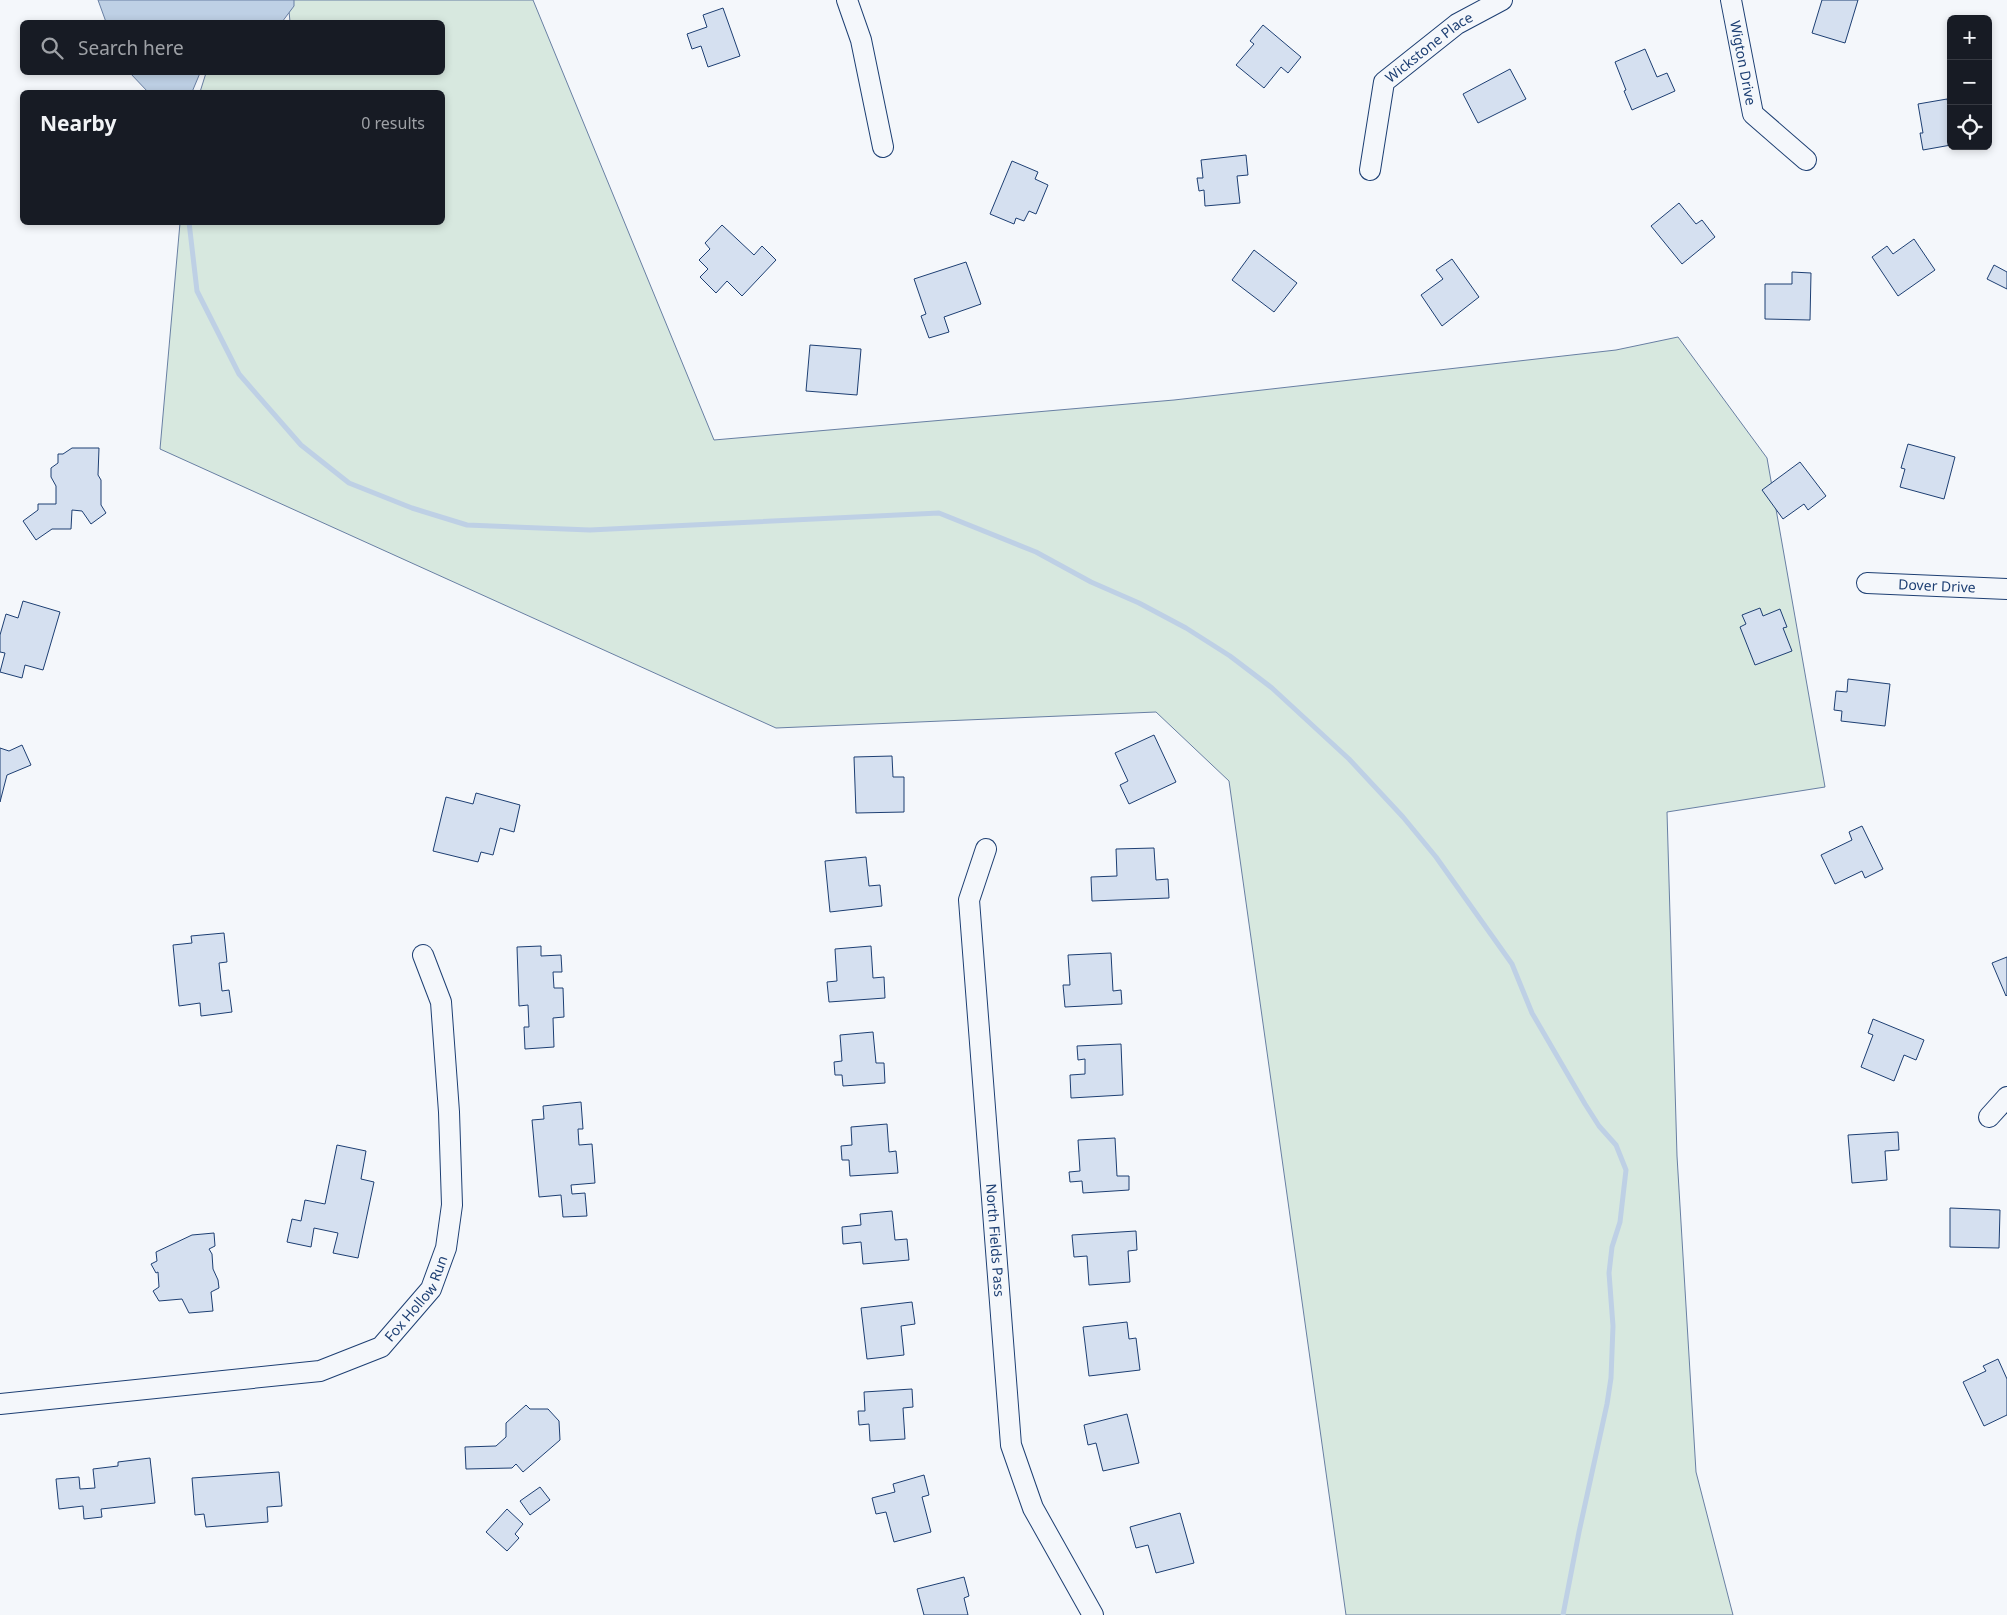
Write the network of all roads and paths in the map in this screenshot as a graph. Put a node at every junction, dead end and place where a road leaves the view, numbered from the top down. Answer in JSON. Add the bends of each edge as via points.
{"nodes":[{"id":1,"x":847,"y":0,"type":"edge"},
{"id":2,"x":1502,"y":0,"type":"edge"},
{"id":3,"x":1731,"y":0,"type":"edge"},
{"id":4,"x":883,"y":147,"type":"dead end"},
{"id":5,"x":1806,"y":160,"type":"dead end"},
{"id":6,"x":1370,"y":170,"type":"dead end"},
{"id":7,"x":1867,"y":583,"type":"dead end"},
{"id":8,"x":2007,"y":589,"type":"edge"},
{"id":9,"x":986,"y":849,"type":"dead end"},
{"id":10,"x":423,"y":955,"type":"dead end"},
{"id":11,"x":2007,"y":1097,"type":"edge"},
{"id":12,"x":1989,"y":1116,"type":"dead end"},
{"id":13,"x":0,"y":1404,"type":"edge"},
{"id":14,"x":1093,"y":1615,"type":"edge"}],
"edges":[{"from":1,"to":4,"type":"street","via":[[861,40]]},
{"from":2,"to":6,"type":"street","name":"Wickstone Place","via":[[1457,24],[1384,82]]},
{"from":3,"to":5,"type":"street","name":"Wigton Drive","via":[[1753,114]]},
{"from":7,"to":8,"type":"street","name":"Dover Drive"},
{"from":9,"to":14,"type":"street","name":"North Fields Pass","via":[[968,900],[1011,1445],[1033,1508]]},
{"from":10,"to":13,"type":"street","name":"Fox Hollow Run","via":[[442,1002],[452,1205],[446,1248],[431,1289],[381,1347],[320,1371]]},
{"from":11,"to":12,"type":"street"}]}
